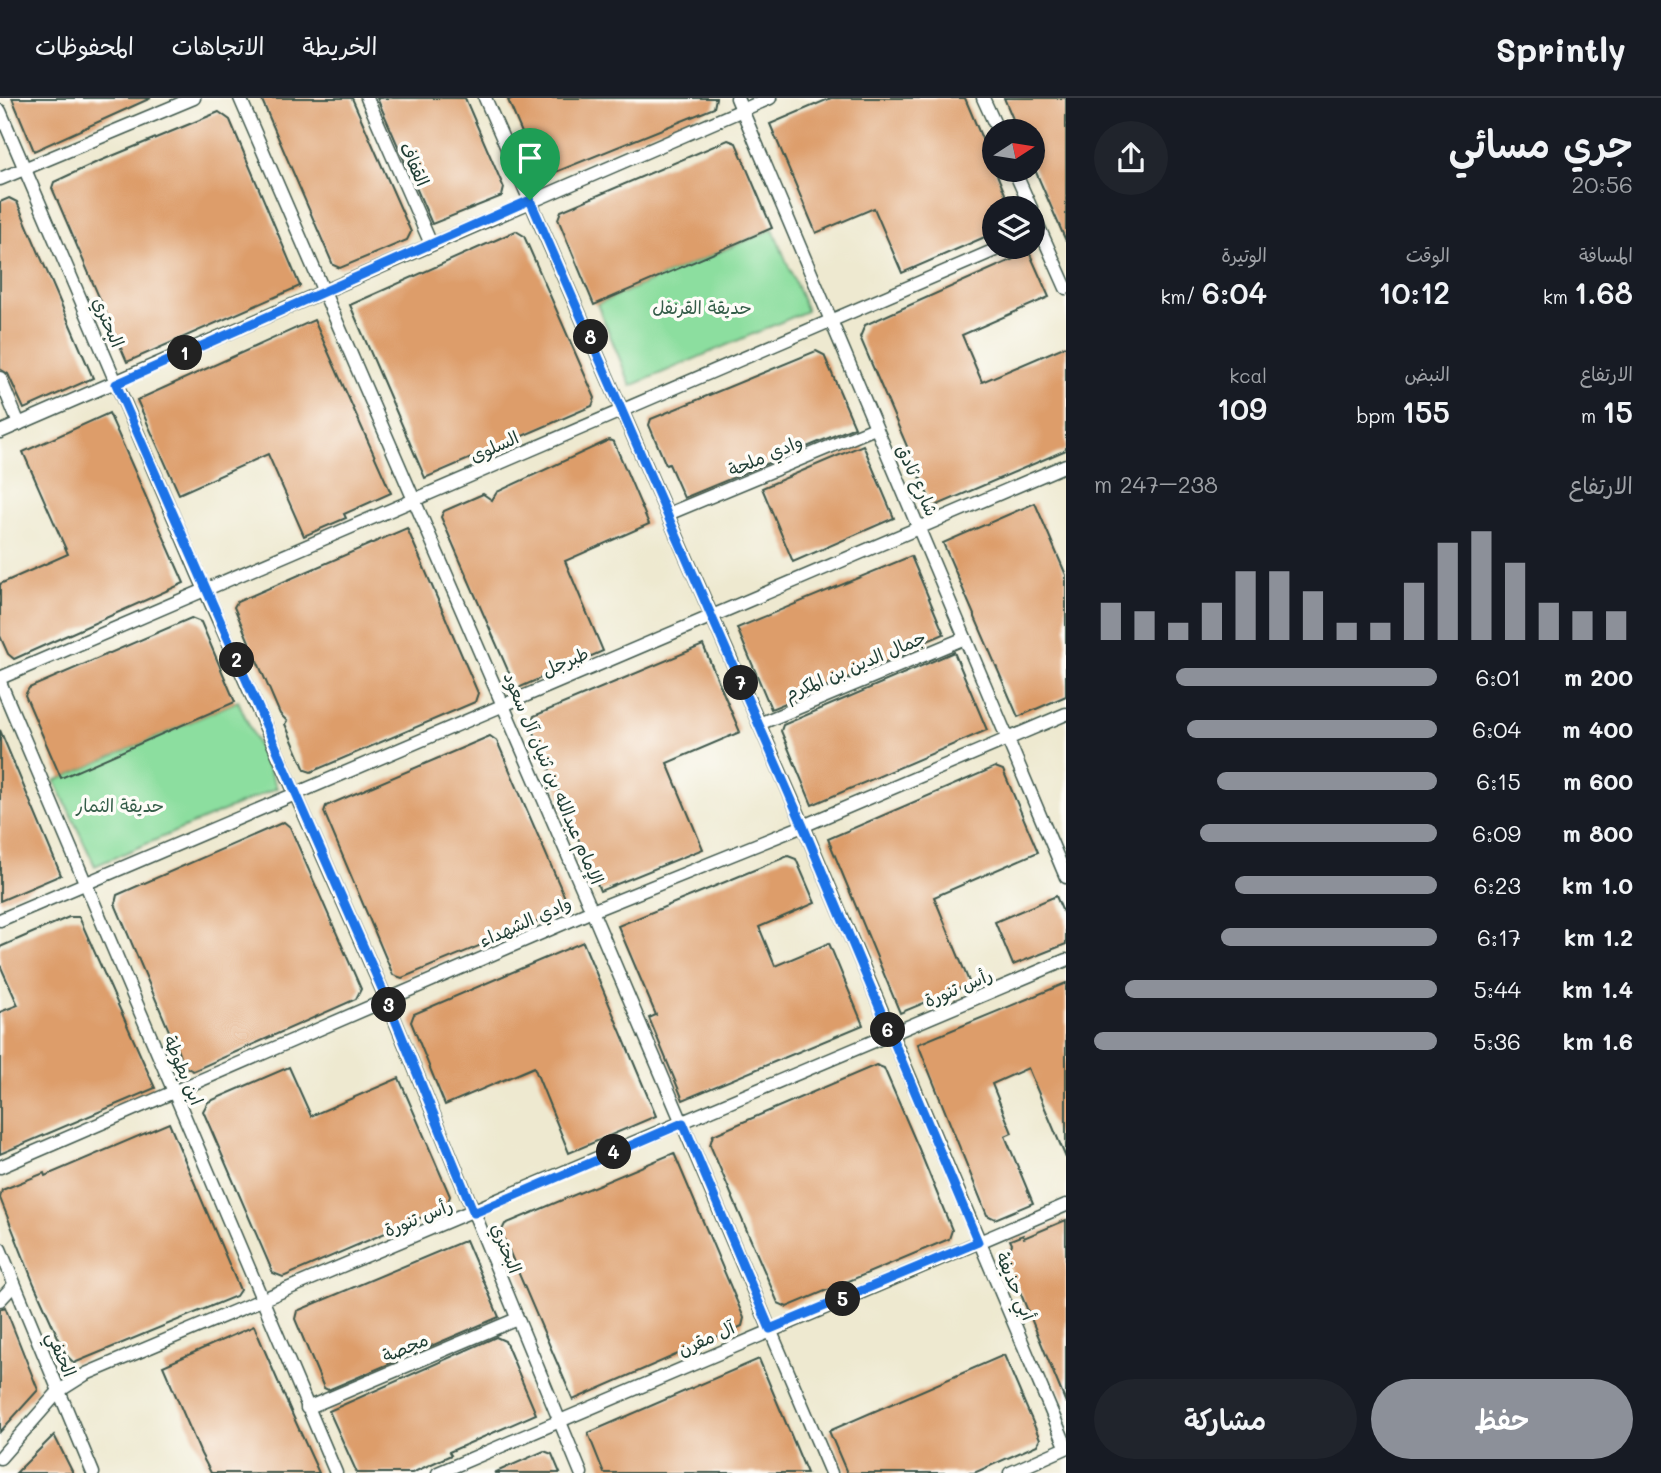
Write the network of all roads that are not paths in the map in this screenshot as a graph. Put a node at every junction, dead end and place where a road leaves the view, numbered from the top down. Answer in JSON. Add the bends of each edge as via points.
{"nodes":[{"id":1,"x":194,"y":98,"type":"edge"},
{"id":2,"x":240,"y":98,"type":"edge"},
{"id":3,"x":367,"y":98,"type":"edge"},
{"id":4,"x":770,"y":98,"type":"edge"},
{"id":5,"x":983,"y":98,"type":"edge"},
{"id":6,"x":487,"y":99,"type":"edge"},
{"id":7,"x":740,"y":104,"type":"edge"},
{"id":8,"x":0,"y":111,"type":"edge"},
{"id":9,"x":993,"y":119,"type":"edge"},
{"id":10,"x":25,"y":168,"type":"junction"},
{"id":11,"x":0,"y":178,"type":"edge"},
{"id":12,"x":530,"y":200,"type":"junction"},
{"id":13,"x":1045,"y":243,"type":"edge"},
{"id":14,"x":431,"y":244,"type":"junction"},
{"id":15,"x":982,"y":256,"type":"edge"},
{"id":16,"x":1061,"y":264,"type":"edge"},
{"id":17,"x":1066,"y":288,"type":"edge"},
{"id":18,"x":324,"y":289,"type":"junction"},
{"id":19,"x":831,"y":320,"type":"junction"},
{"id":20,"x":0,"y":378,"type":"edge"},
{"id":21,"x":116,"y":384,"type":"junction"},
{"id":22,"x":622,"y":408,"type":"junction"},
{"id":23,"x":19,"y":424,"type":"junction"},
{"id":24,"x":876,"y":428,"type":"junction"},
{"id":25,"x":0,"y":432,"type":"edge"},
{"id":26,"x":1066,"y":466,"type":"edge"},
{"id":27,"x":415,"y":500,"type":"junction"},
{"id":28,"x":668,"y":514,"type":"junction"},
{"id":29,"x":920,"y":528,"type":"junction"},
{"id":30,"x":205,"y":591,"type":"junction"},
{"id":31,"x":712,"y":616,"type":"junction"},
{"id":32,"x":965,"y":638,"type":"junction"},
{"id":33,"x":0,"y":680,"type":"edge"},
{"id":34,"x":504,"y":706,"type":"junction"},
{"id":35,"x":1066,"y":714,"type":"edge"},
{"id":36,"x":759,"y":724,"type":"junction"},
{"id":37,"x":1008,"y":739,"type":"junction"},
{"id":38,"x":297,"y":794,"type":"junction"},
{"id":39,"x":803,"y":826,"type":"junction"},
{"id":40,"x":1066,"y":877,"type":"edge"},
{"id":41,"x":85,"y":884,"type":"junction"},
{"id":42,"x":592,"y":911,"type":"junction"},
{"id":43,"x":0,"y":920,"type":"edge"},
{"id":44,"x":1066,"y":960,"type":"edge"},
{"id":45,"x":387,"y":1000,"type":"junction"},
{"id":46,"x":890,"y":1035,"type":"junction"},
{"id":47,"x":175,"y":1093,"type":"junction"},
{"id":48,"x":683,"y":1123,"type":"junction"},
{"id":49,"x":0,"y":1167,"type":"edge"},
{"id":50,"x":1066,"y":1205,"type":"edge"},
{"id":51,"x":474,"y":1213,"type":"junction"},
{"id":52,"x":978,"y":1242,"type":"junction"},
{"id":53,"x":0,"y":1249,"type":"edge"},
{"id":54,"x":14,"y":1285,"type":"junction"},
{"id":55,"x":0,"y":1300,"type":"edge"},
{"id":56,"x":262,"y":1300,"type":"junction"},
{"id":57,"x":517,"y":1319,"type":"junction"},
{"id":58,"x":770,"y":1329,"type":"junction"},
{"id":59,"x":59,"y":1391,"type":"junction"},
{"id":60,"x":307,"y":1408,"type":"junction"},
{"id":61,"x":559,"y":1421,"type":"junction"},
{"id":62,"x":1066,"y":1447,"type":"edge"},
{"id":63,"x":0,"y":1458,"type":"edge"},
{"id":64,"x":93,"y":1473,"type":"edge"},
{"id":65,"x":335,"y":1473,"type":"edge"},
{"id":66,"x":438,"y":1473,"type":"edge"},
{"id":67,"x":581,"y":1473,"type":"edge"},
{"id":68,"x":831,"y":1473,"type":"edge"},
{"id":69,"x":1010,"y":1473,"type":"edge"}],
"edges":[{"from":1,"to":10,"type":"street"},
{"from":2,"to":18,"type":"street","name":"الإمام عبدالله بن ثنيان آل سعود"},
{"from":3,"to":14,"type":"street","name":"القفاف"},
{"from":4,"to":7,"type":"street"},
{"from":5,"to":9,"type":"street"},
{"from":6,"to":12,"type":"street","name":"أبي حذيفة"},
{"from":7,"to":12,"type":"street"},
{"from":7,"to":19,"type":"street","name":"شارع ثادق"},
{"from":8,"to":10,"type":"street","name":"البحتري"},
{"from":10,"to":11,"type":"street"},
{"from":10,"to":21,"type":"street","name":"البحتري"},
{"from":12,"to":14,"type":"street"},
{"from":12,"to":22,"type":"street","name":"أبي حذيفة"},
{"from":13,"to":16,"type":"street"},
{"from":14,"to":18,"type":"street"},
{"from":15,"to":19,"type":"street","name":"السلوى"},
{"from":16,"to":17,"type":"street"},
{"from":18,"to":21,"type":"street"},
{"from":18,"to":27,"type":"street","name":"الإمام عبدالله بن ثنيان آل سعود"},
{"from":19,"to":22,"type":"street","name":"السلوى"},
{"from":19,"to":24,"type":"street","name":"شارع ثادق"},
{"from":20,"to":23,"type":"street"},
{"from":21,"to":23,"type":"street"},
{"from":21,"to":30,"type":"street","name":"البحتري"},
{"from":22,"to":27,"type":"street","name":"السلوى"},
{"from":22,"to":28,"type":"street","name":"أبي حذيفة"},
{"from":23,"to":25,"type":"street"},
{"from":24,"to":28,"type":"street","name":"وادي ملحة"},
{"from":24,"to":29,"type":"street","name":"شارع ثادق"},
{"from":26,"to":29,"type":"street","name":"طبرجل"},
{"from":27,"to":30,"type":"street","name":"السلوى"},
{"from":27,"to":34,"type":"street","name":"الإمام عبدالله بن ثنيان آل سعود"},
{"from":28,"to":31,"type":"street","name":"أبي حذيفة"},
{"from":29,"to":31,"type":"street","name":"طبرجل"},
{"from":29,"to":32,"type":"street","name":"شارع ثادق"},
{"from":30,"to":33,"type":"street","name":"السلوى"},
{"from":30,"to":38,"type":"street","name":"البحتري"},
{"from":31,"to":34,"type":"street","name":"طبرجل"},
{"from":31,"to":36,"type":"street","name":"أبي حذيفة"},
{"from":32,"to":36,"type":"street","name":"جمال الدين بن المكرم"},
{"from":32,"to":37,"type":"street","name":"شارع ثادق"},
{"from":33,"to":41,"type":"street","name":"ابن بطوطة"},
{"from":34,"to":38,"type":"street","name":"طبرجل"},
{"from":34,"to":42,"type":"street","name":"الإمام عبدالله بن ثنيان آل سعود"},
{"from":35,"to":37,"type":"street","name":"وادي الشهداء"},
{"from":36,"to":39,"type":"street","name":"أبي حذيفة"},
{"from":37,"to":39,"type":"street","name":"وادي الشهداء"},
{"from":37,"to":40,"type":"street","name":"شارع ثادق"},
{"from":38,"to":41,"type":"street","name":"طبرجل"},
{"from":38,"to":45,"type":"street","name":"البحتري"},
{"from":39,"to":42,"type":"street","name":"وادي الشهداء"},
{"from":39,"to":46,"type":"street","name":"أبي حذيفة"},
{"from":41,"to":43,"type":"street","name":"طبرجل"},
{"from":41,"to":47,"type":"street","name":"ابن بطوطة"},
{"from":42,"to":45,"type":"street","name":"وادي الشهداء"},
{"from":42,"to":48,"type":"street","name":"الإمام عبدالله بن ثنيان آل سعود"},
{"from":44,"to":46,"type":"street","name":"رأس تنورة"},
{"from":45,"to":47,"type":"street","name":"وادي الشهداء"},
{"from":45,"to":51,"type":"street","name":"البحتري"},
{"from":46,"to":48,"type":"street","name":"رأس تنورة"},
{"from":46,"to":52,"type":"street","name":"أبي حذيفة"},
{"from":47,"to":49,"type":"street","name":"وادي الشهداء"},
{"from":47,"to":56,"type":"street","name":"ابن بطوطة"},
{"from":48,"to":51,"type":"street","name":"رأس تنورة"},
{"from":48,"to":58,"type":"street","name":"الإمام عبدالله بن ثنيان آل سعود"},
{"from":50,"to":52,"type":"street","name":"آل مقرن"},
{"from":51,"to":56,"type":"street","name":"رأس تنورة"},
{"from":51,"to":57,"type":"street","name":"البحتري"},
{"from":52,"to":58,"type":"street","name":"آل مقرن"},
{"from":52,"to":62,"type":"street","name":"أبي حذيفة"},
{"from":53,"to":54,"type":"street","name":"الحنفي"},
{"from":54,"to":55,"type":"street"},
{"from":54,"to":59,"type":"street","name":"الحنفي"},
{"from":56,"to":59,"type":"street","name":"رأس تنورة","via":[[86,1374]]},
{"from":56,"to":60,"type":"street","name":"ابن بطوطة"},
{"from":57,"to":60,"type":"street","name":"مجصة"},
{"from":57,"to":61,"type":"street","name":"البحتري"},
{"from":58,"to":61,"type":"street","name":"آل مقرن"},
{"from":58,"to":68,"type":"street","name":"الإمام عبدالله بن ثنيان آل سعود"},
{"from":59,"to":63,"type":"street","name":"رأس تنورة"},
{"from":59,"to":64,"type":"street","name":"الحنفي"},
{"from":60,"to":65,"type":"street","name":"ابن بطوطة"},
{"from":61,"to":66,"type":"street","name":"آل مقرن"},
{"from":61,"to":67,"type":"street","name":"البحتري"},
{"from":62,"to":69,"type":"street"}]}
